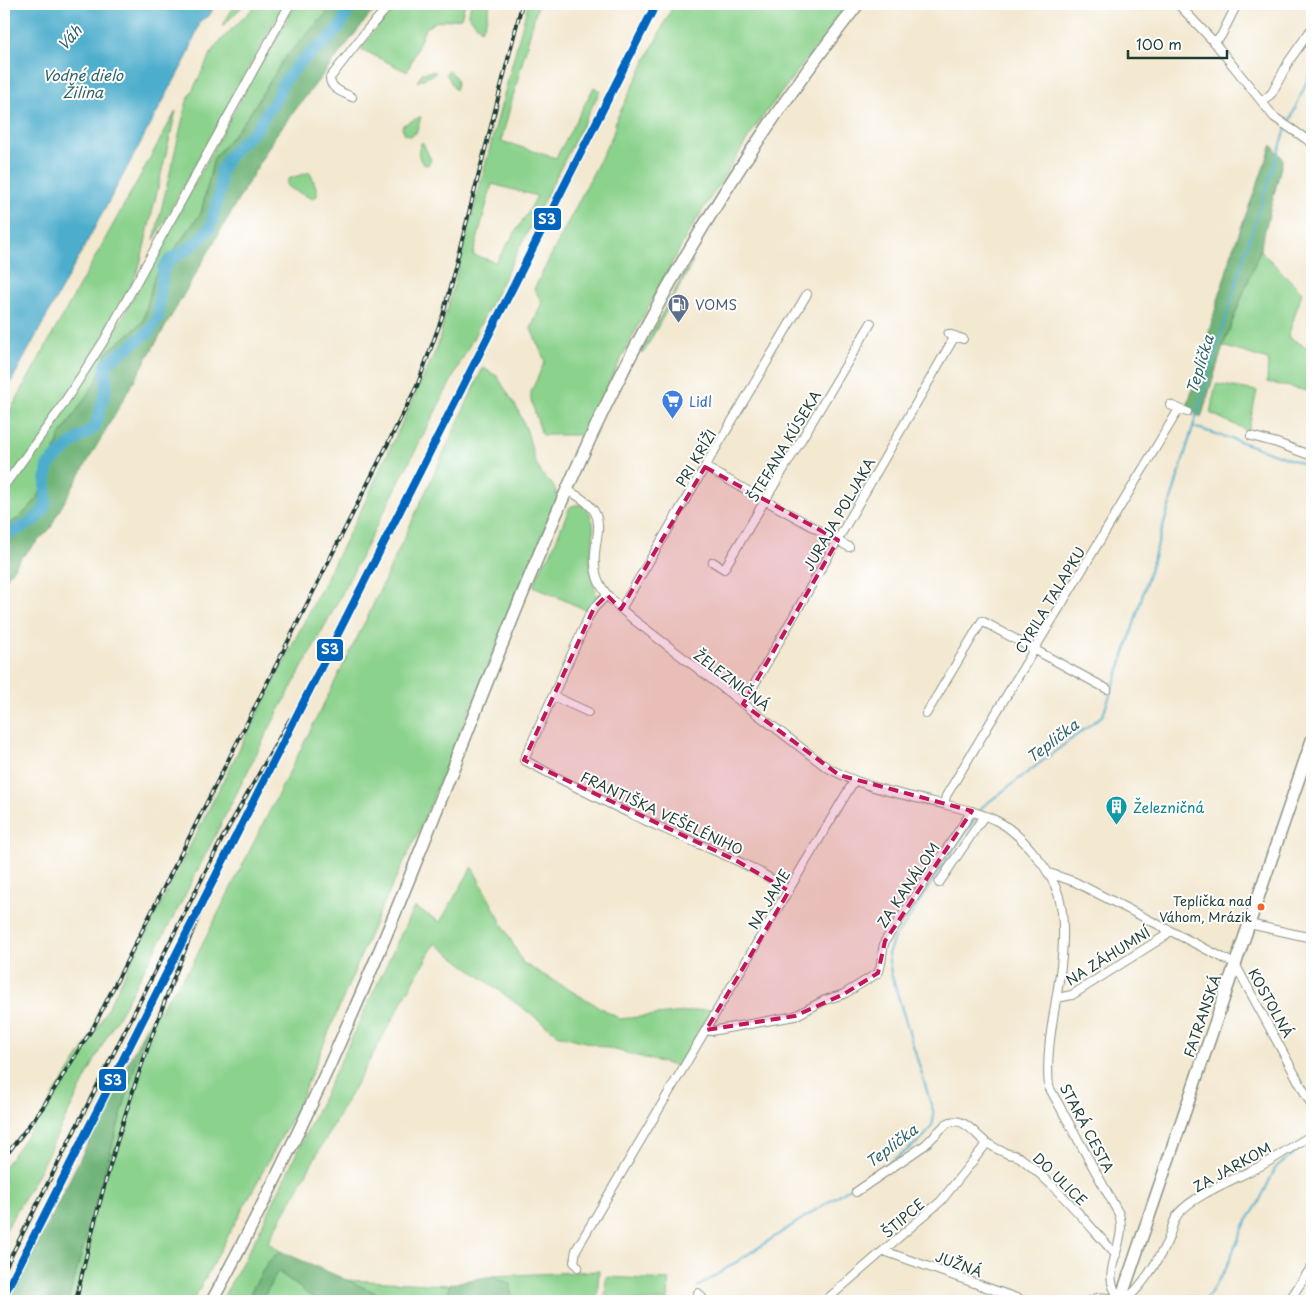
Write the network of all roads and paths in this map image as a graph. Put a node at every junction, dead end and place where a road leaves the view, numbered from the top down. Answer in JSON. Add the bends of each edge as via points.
{"nodes":[{"id":1,"x":290,"y":4,"type":"edge"},
{"id":2,"x":390,"y":4,"type":"edge"},
{"id":3,"x":858,"y":4,"type":"edge"},
{"id":4,"x":1178,"y":4,"type":"edge"},
{"id":5,"x":1236,"y":4,"type":"edge"},
{"id":6,"x":1312,"y":28,"type":"edge"},
{"id":7,"x":1214,"y":42,"type":"junction"},
{"id":8,"x":352,"y":97,"type":"dead end"},
{"id":9,"x":1262,"y":102,"type":"junction"},
{"id":10,"x":1312,"y":143,"type":"edge"},
{"id":11,"x":807,"y":294,"type":"dead end"},
{"id":12,"x":871,"y":323,"type":"dead end"},
{"id":13,"x":955,"y":336,"type":"dead end"},
{"id":14,"x":1170,"y":405,"type":"dead end"},
{"id":15,"x":1179,"y":409,"type":"junction"},
{"id":16,"x":1188,"y":412,"type":"dead end"},
{"id":17,"x":1251,"y":436,"type":"dead end"},
{"id":18,"x":1312,"y":456,"type":"edge"},
{"id":19,"x":705,"y":467,"type":"junction"},
{"id":20,"x":4,"y":486,"type":"edge"},
{"id":21,"x":567,"y":490,"type":"junction"},
{"id":22,"x":766,"y":501,"type":"junction"},
{"id":23,"x":838,"y":540,"type":"junction"},
{"id":24,"x":849,"y":546,"type":"dead end"},
{"id":25,"x":713,"y":562,"type":"dead end"},
{"id":26,"x":607,"y":595,"type":"junction"},
{"id":27,"x":621,"y":609,"type":"junction"},
{"id":28,"x":1035,"y":650,"type":"junction"},
{"id":29,"x":1107,"y":689,"type":"dead end"},
{"id":30,"x":553,"y":696,"type":"junction"},
{"id":31,"x":743,"y":704,"type":"junction"},
{"id":32,"x":588,"y":712,"type":"dead end"},
{"id":33,"x":926,"y":714,"type":"dead end"},
{"id":34,"x":1312,"y":740,"type":"edge"},
{"id":35,"x":1308,"y":766,"type":"edge"},
{"id":36,"x":854,"y":781,"type":"junction"},
{"id":37,"x":944,"y":804,"type":"junction"},
{"id":38,"x":978,"y":813,"type":"junction"},
{"id":39,"x":1049,"y":873,"type":"junction"},
{"id":40,"x":939,"y":883,"type":"dead end"},
{"id":41,"x":789,"y":891,"type":"junction"},
{"id":42,"x":1249,"y":924,"type":"junction"},
{"id":43,"x":1169,"y":930,"type":"junction"},
{"id":44,"x":1312,"y":938,"type":"edge"},
{"id":45,"x":1235,"y":964,"type":"junction"},
{"id":46,"x":1057,"y":998,"type":"junction"},
{"id":47,"x":706,"y":1030,"type":"junction"},
{"id":48,"x":1312,"y":1106,"type":"edge"},
{"id":49,"x":1312,"y":1135,"type":"edge"},
{"id":50,"x":987,"y":1143,"type":"junction"},
{"id":51,"x":856,"y":1192,"type":"dead end"},
{"id":52,"x":884,"y":1251,"type":"junction"},
{"id":53,"x":1116,"y":1255,"type":"junction"},
{"id":54,"x":1312,"y":1266,"type":"edge"},
{"id":55,"x":578,"y":1267,"type":"dead end"},
{"id":56,"x":698,"y":1293,"type":"dead end"},
{"id":57,"x":1121,"y":1300,"type":"edge"},
{"id":58,"x":212,"y":1301,"type":"edge"},
{"id":59,"x":705,"y":1301,"type":"edge"},
{"id":60,"x":825,"y":1301,"type":"edge"},
{"id":61,"x":1025,"y":1301,"type":"edge"},
{"id":62,"x":1090,"y":1301,"type":"edge"},
{"id":63,"x":1289,"y":1301,"type":"edge"}],
"edges":[{"from":1,"to":20,"type":"street","via":[[105,338],[58,412]]},
{"from":2,"to":8,"type":"street","via":[[330,78],[333,87]]},
{"from":3,"to":21,"type":"main road","via":[[760,135],[714,207],[633,352]]},
{"from":4,"to":7,"type":"street"},
{"from":5,"to":7,"type":"street","via":[[1221,36]]},
{"from":6,"to":9,"type":"street","via":[[1289,60],[1272,93]]},
{"from":7,"to":9,"type":"street"},
{"from":9,"to":10,"type":"street","via":[[1274,117]]},
{"from":11,"to":19,"type":"street","name":"PRI KRÍŽI"},
{"from":12,"to":22,"type":"street","name":"ŠTEFANA KÚSEKA"},
{"from":13,"to":23,"type":"street","name":"JURAJA POLJAKA"},
{"from":14,"to":15,"type":"street"},
{"from":15,"to":16,"type":"street"},
{"from":15,"to":28,"type":"street","name":"CYRILA TALAPKU"},
{"from":17,"to":18,"type":"street"},
{"from":19,"to":22,"type":"street"},
{"from":19,"to":27,"type":"street","name":"PRI KRÍŽI"},
{"from":21,"to":26,"type":"street","name":"ŽELEZNIČNÁ","via":[[587,502],[596,516],[595,566]]},
{"from":21,"to":58,"type":"main road","via":[[360,996],[289,1152]]},
{"from":22,"to":23,"type":"street"},
{"from":22,"to":25,"type":"street","name":"ŠTEFANA KÚSEKA","via":[[724,569]]},
{"from":23,"to":24,"type":"street"},
{"from":23,"to":31,"type":"street","name":"JURAJA POLJAKA"},
{"from":26,"to":27,"type":"street","name":"ŽELEZNIČNÁ"},
{"from":26,"to":30,"type":"street","via":[[589,616]]},
{"from":27,"to":31,"type":"street","name":"ŽELEZNIČNÁ"},
{"from":28,"to":29,"type":"street"},
{"from":28,"to":33,"type":"street","via":[[982,621]]},
{"from":28,"to":37,"type":"street","name":"CYRILA TALAPKU"},
{"from":30,"to":32,"type":"street"},
{"from":30,"to":41,"type":"street","name":"FRANTIŠKA VEŠELÉNIHO","via":[[524,760],[737,861]]},
{"from":31,"to":36,"type":"street","name":"ŽELEZNIČNÁ","via":[[824,766]]},
{"from":34,"to":35,"type":"main road","name":"FATRANSKÁ"},
{"from":35,"to":42,"type":"main road","name":"FATRANSKÁ"},
{"from":36,"to":37,"type":"street","name":"ŽELEZNIČNÁ"},
{"from":36,"to":41,"type":"street","name":"NA JAME"},
{"from":37,"to":38,"type":"street","name":"ŽELEZNIČNÁ"},
{"from":38,"to":39,"type":"street","name":"ŽELEZNIČNÁ","via":[[1012,831]]},
{"from":38,"to":40,"type":"street"},
{"from":38,"to":47,"type":"street","name":"ZA KANÁLOM","via":[[885,941],[878,973],[844,994],[795,1016]]},
{"from":39,"to":43,"type":"street","via":[[1075,882]]},
{"from":39,"to":46,"type":"street","name":"STARÁ CESTA","via":[[1059,895],[1063,940]]},
{"from":41,"to":47,"type":"street","name":"NA JAME"},
{"from":42,"to":44,"type":"street"},
{"from":42,"to":45,"type":"main road","name":"FATRANSKÁ"},
{"from":43,"to":45,"type":"street"},
{"from":43,"to":46,"type":"street","name":"NA ZÁHUMNÍ","via":[[1165,936],[1072,995]]},
{"from":45,"to":48,"type":"street","name":"KOSTOLNÁ"},
{"from":45,"to":57,"type":"main road","name":"FATRANSKÁ"},
{"from":46,"to":53,"type":"street","name":"STARÁ CESTA","via":[[1047,1066],[1049,1087],[1119,1214],[1122,1233]]},
{"from":47,"to":55,"type":"street","name":"NA JAME","via":[[576,1250],[574,1262]]},
{"from":49,"to":57,"type":"street","name":"ZA JARKOM","via":[[1203,1195],[1180,1212],[1160,1256],[1132,1295]]},
{"from":50,"to":51,"type":"street","name":"DO ULICE","via":[[965,1123],[950,1122],[925,1145]]},
{"from":50,"to":52,"type":"street","name":"ŠTIPCE","via":[[941,1201]]},
{"from":50,"to":53,"type":"street","name":"DO ULICE","via":[[1020,1157],[1034,1168]]},
{"from":52,"to":60,"type":"street","name":"ŠTIPCE"},
{"from":52,"to":61,"type":"street","name":"JUŽNÁ"},
{"from":53,"to":57,"type":"street","name":"STARÁ CESTA","via":[[1111,1275],[1112,1289]]},
{"from":54,"to":63,"type":"street"},
{"from":56,"to":59,"type":"street"},
{"from":57,"to":62,"type":"street","via":[[1095,1298]]}]}
